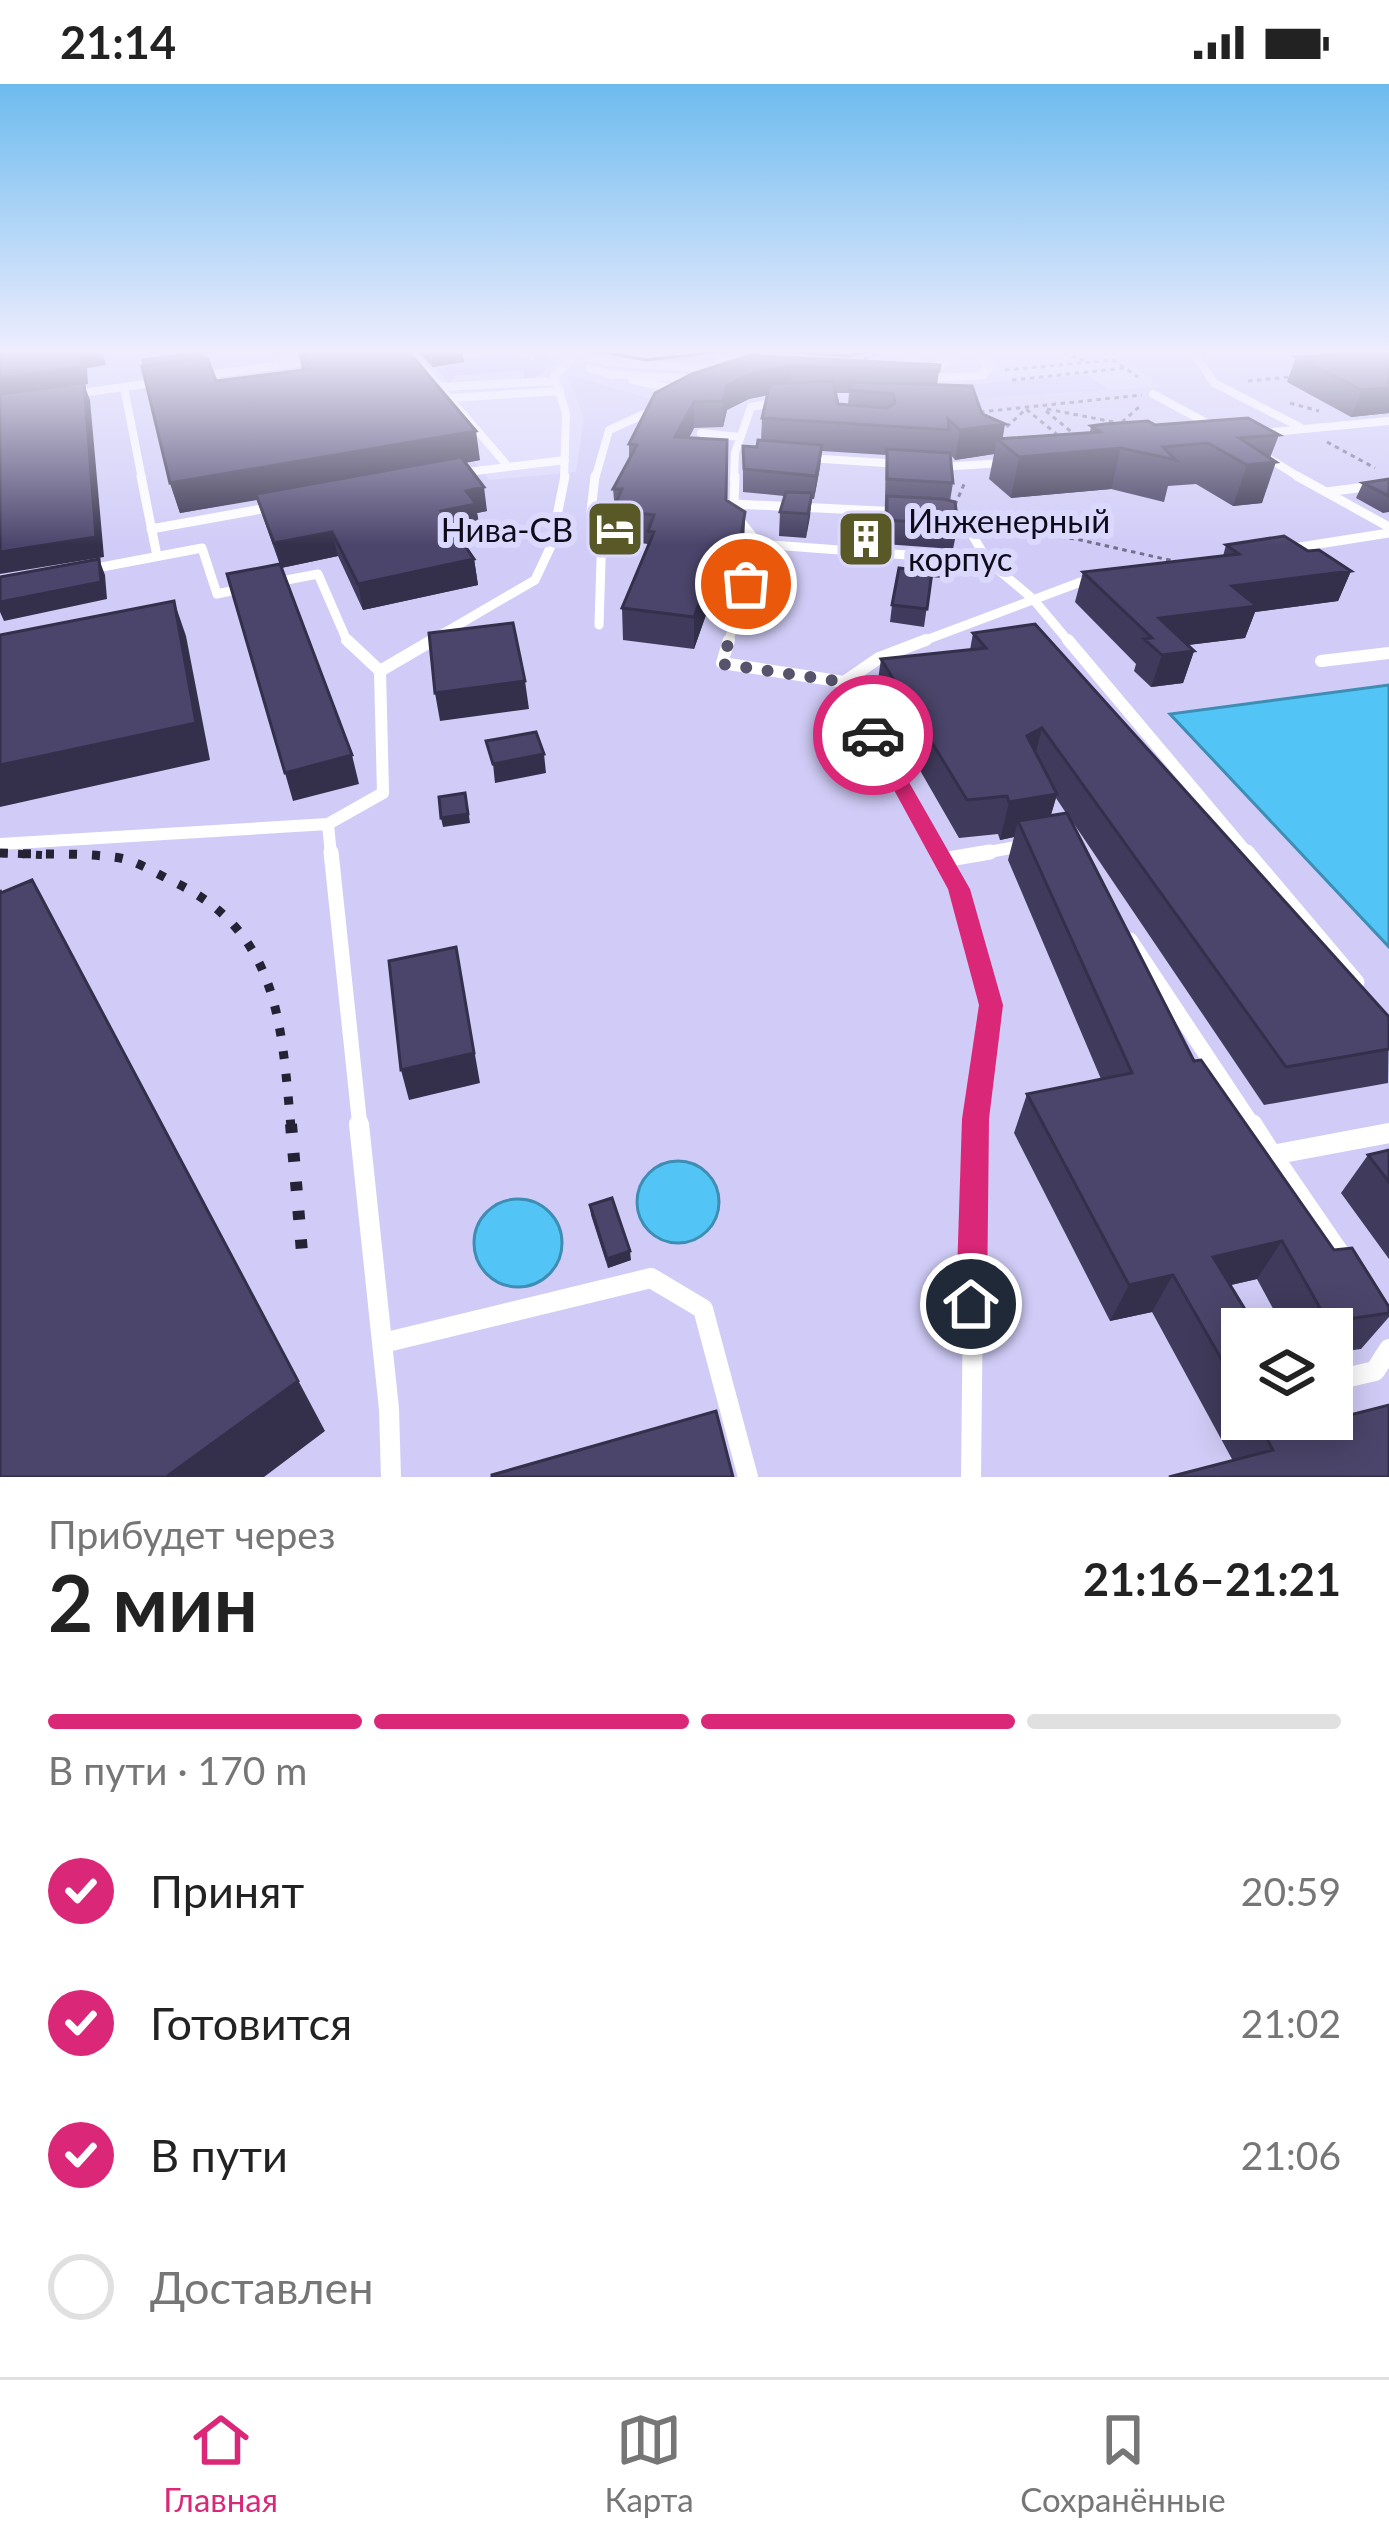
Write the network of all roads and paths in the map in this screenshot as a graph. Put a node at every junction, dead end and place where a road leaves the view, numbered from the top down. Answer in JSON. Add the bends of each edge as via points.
{"nodes":[{"id":1,"x":129,"y":415,"type":"edge"},
{"id":2,"x":464,"y":415,"type":"edge"},
{"id":3,"x":566,"y":415,"type":"edge"},
{"id":4,"x":641,"y":415,"type":"edge"},
{"id":5,"x":748,"y":415,"type":"edge"},
{"id":6,"x":978,"y":415,"type":"edge"},
{"id":7,"x":1020,"y":415,"type":"edge"},
{"id":8,"x":1033,"y":415,"type":"edge"},
{"id":9,"x":1050,"y":415,"type":"edge"},
{"id":10,"x":1078,"y":415,"type":"edge"},
{"id":11,"x":1130,"y":415,"type":"edge"},
{"id":12,"x":1192,"y":415,"type":"edge"},
{"id":13,"x":1276,"y":415,"type":"edge"},
{"id":14,"x":1389,"y":421,"type":"edge"},
{"id":15,"x":1121,"y":423,"type":"junction"},
{"id":16,"x":985,"y":426,"type":"edge"},
{"id":17,"x":1141,"y":427,"type":"edge"},
{"id":18,"x":1300,"y":428,"type":"junction"},
{"id":19,"x":1111,"y":432,"type":"edge"},
{"id":20,"x":701,"y":433,"type":"edge"},
{"id":21,"x":1245,"y":435,"type":"edge"},
{"id":22,"x":740,"y":436,"type":"junction"},
{"id":23,"x":1230,"y":436,"type":"edge"},
{"id":24,"x":1064,"y":440,"type":"junction"},
{"id":25,"x":1054,"y":443,"type":"edge"},
{"id":26,"x":1255,"y":450,"type":"edge"},
{"id":27,"x":735,"y":453,"type":"junction"},
{"id":28,"x":757,"y":455,"type":"edge"},
{"id":29,"x":801,"y":458,"type":"edge"},
{"id":30,"x":565,"y":460,"type":"junction"},
{"id":31,"x":1016,"y":462,"type":"joint"},
{"id":32,"x":506,"y":464,"type":"junction"},
{"id":33,"x":910,"y":465,"type":"edge"},
{"id":34,"x":932,"y":466,"type":"edge"},
{"id":35,"x":973,"y":466,"type":"junction"},
{"id":36,"x":456,"y":473,"type":"edge"},
{"id":37,"x":1389,"y":480,"type":"edge"},
{"id":38,"x":1326,"y":492,"type":"junction"},
{"id":39,"x":292,"y":503,"type":"edge"},
{"id":40,"x":734,"y":504,"type":"junction"},
{"id":41,"x":921,"y":513,"type":"edge"},
{"id":42,"x":946,"y":515,"type":"joint"},
{"id":43,"x":969,"y":528,"type":"junction"},
{"id":44,"x":151,"y":529,"type":"junction"},
{"id":45,"x":1389,"y":530,"type":"edge"},
{"id":46,"x":759,"y":544,"type":"junction"},
{"id":47,"x":1260,"y":552,"type":"edge"},
{"id":48,"x":157,"y":556,"type":"junction"},
{"id":49,"x":988,"y":561,"type":"junction"},
{"id":50,"x":1178,"y":562,"type":"edge"},
{"id":51,"x":1115,"y":572,"type":"edge"},
{"id":52,"x":67,"y":574,"type":"edge"},
{"id":53,"x":1033,"y":599,"type":"junction"},
{"id":54,"x":598,"y":625,"type":"dead end"},
{"id":55,"x":1389,"y":652,"type":"edge"},
{"id":56,"x":1321,"y":661,"type":"dead end"},
{"id":57,"x":380,"y":671,"type":"junction"},
{"id":58,"x":844,"y":682,"type":"junction"},
{"id":59,"x":328,"y":824,"type":"junction"},
{"id":60,"x":1044,"y":842,"type":"edge"},
{"id":61,"x":0,"y":844,"type":"edge"},
{"id":62,"x":943,"y":860,"type":"junction"},
{"id":63,"x":1116,"y":918,"type":"edge"},
{"id":64,"x":1374,"y":1002,"type":"edge"},
{"id":65,"x":1389,"y":1133,"type":"edge"},
{"id":66,"x":1272,"y":1155,"type":"junction"},
{"id":67,"x":1363,"y":1288,"type":"edge"},
{"id":68,"x":383,"y":1343,"type":"junction"},
{"id":69,"x":1389,"y":1349,"type":"edge"},
{"id":70,"x":1353,"y":1376,"type":"edge"},
{"id":71,"x":391,"y":1477,"type":"edge"},
{"id":72,"x":748,"y":1477,"type":"edge"},
{"id":73,"x":971,"y":1477,"type":"edge"}],
"edges":[{"from":1,"to":44,"type":"lane"},
{"from":2,"to":32,"type":"lane"},
{"from":3,"to":30,"type":"lane"},
{"from":4,"to":54,"type":"lane","via":[[609,430],[597,463],[591,512],[602,529]]},
{"from":5,"to":22,"type":"lane"},
{"from":6,"to":16,"type":"path"},
{"from":7,"to":31,"type":"path","via":[[993,440]]},
{"from":8,"to":24,"type":"path"},
{"from":9,"to":24,"type":"path","via":[[1080,439]]},
{"from":10,"to":15,"type":"path"},
{"from":11,"to":15,"type":"path"},
{"from":12,"to":23,"type":"lane"},
{"from":13,"to":18,"type":"lane"},
{"from":14,"to":18,"type":"lane"},
{"from":15,"to":17,"type":"path"},
{"from":15,"to":19,"type":"path"},
{"from":18,"to":21,"type":"lane"},
{"from":18,"to":37,"type":"path"},
{"from":20,"to":22,"type":"lane"},
{"from":22,"to":27,"type":"lane"},
{"from":24,"to":25,"type":"path"},
{"from":26,"to":38,"type":"lane"},
{"from":27,"to":28,"type":"lane"},
{"from":27,"to":40,"type":"lane"},
{"from":29,"to":33,"type":"lane"},
{"from":30,"to":32,"type":"lane"},
{"from":30,"to":57,"type":"lane","via":[[549,562],[535,580]]},
{"from":31,"to":35,"type":"lane"},
{"from":32,"to":36,"type":"lane"},
{"from":34,"to":35,"type":"lane"},
{"from":35,"to":42,"type":"path"},
{"from":37,"to":38,"type":"lane"},
{"from":38,"to":45,"type":"lane"},
{"from":39,"to":44,"type":"lane"},
{"from":40,"to":41,"type":"lane"},
{"from":40,"to":46,"type":"lane","via":[[740,525]]},
{"from":42,"to":43,"type":"lane"},
{"from":43,"to":49,"type":"lane"},
{"from":43,"to":50,"type":"path","via":[[1076,539]]},
{"from":44,"to":48,"type":"lane"},
{"from":45,"to":47,"type":"lane"},
{"from":46,"to":49,"type":"lane"},
{"from":46,"to":58,"type":"lane","via":[[722,664]]},
{"from":48,"to":52,"type":"lane"},
{"from":48,"to":57,"type":"lane","via":[[202,548],[217,594],[318,574],[349,645]]},
{"from":49,"to":53,"type":"lane"},
{"from":51,"to":53,"type":"lane"},
{"from":53,"to":58,"type":"lane","via":[[879,658]]},
{"from":53,"to":64,"type":"lane"},
{"from":55,"to":56,"type":"lane"},
{"from":57,"to":59,"type":"lane","via":[[383,793]]},
{"from":58,"to":62,"type":"lane"},
{"from":59,"to":61,"type":"lane"},
{"from":59,"to":68,"type":"lane"},
{"from":60,"to":62,"type":"lane"},
{"from":62,"to":73,"type":"lane","via":[[959,889],[991,1005],[975,1119]]},
{"from":63,"to":66,"type":"lane"},
{"from":65,"to":66,"type":"lane"},
{"from":66,"to":67,"type":"lane"},
{"from":68,"to":71,"type":"lane"},
{"from":68,"to":72,"type":"lane","via":[[651,1278],[703,1310]]},
{"from":69,"to":70,"type":"lane","via":[[1375,1371]]}]}
